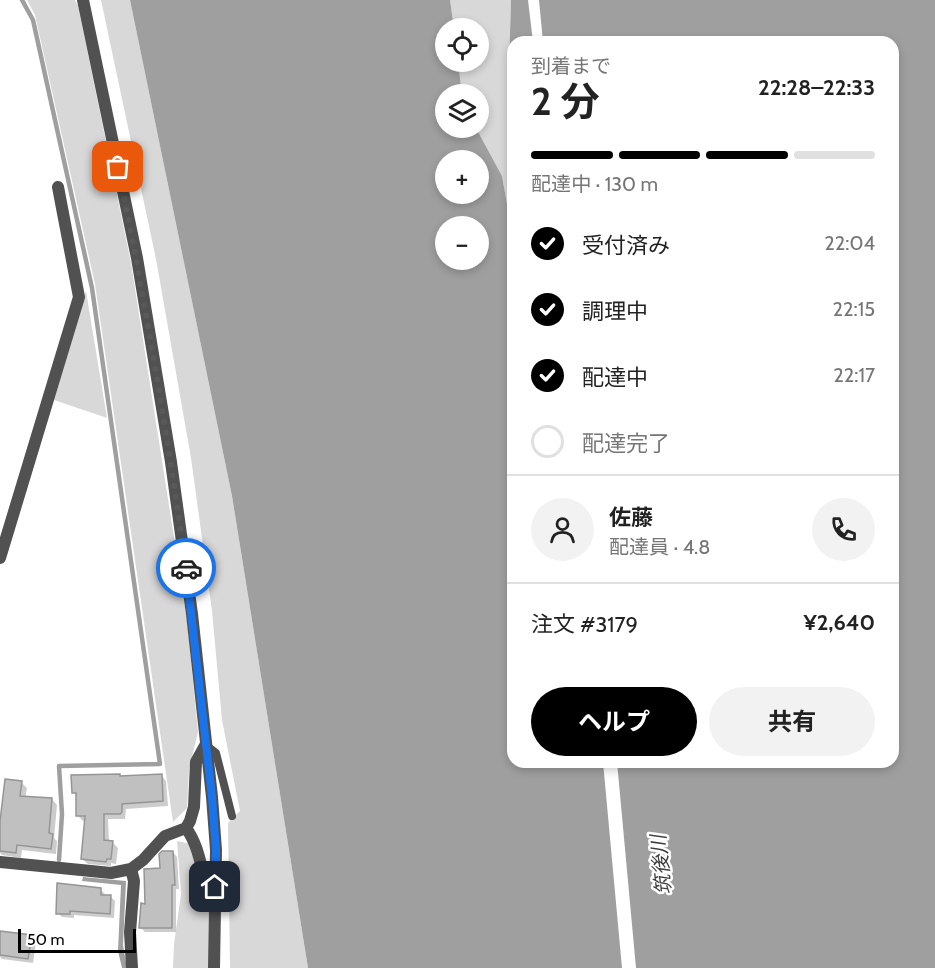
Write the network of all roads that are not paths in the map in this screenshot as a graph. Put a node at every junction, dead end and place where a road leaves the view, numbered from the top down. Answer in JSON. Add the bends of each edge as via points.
{"nodes":[{"id":1,"x":83,"y":0,"type":"edge"},
{"id":2,"x":58,"y":187,"type":"dead end"},
{"id":3,"x":0,"y":558,"type":"edge"},
{"id":4,"x":206,"y":744,"type":"junction"},
{"id":5,"x":232,"y":816,"type":"dead end"},
{"id":6,"x":186,"y":828,"type":"junction"},
{"id":7,"x":0,"y":862,"type":"edge"},
{"id":8,"x":131,"y":869,"type":"junction"},
{"id":9,"x":214,"y":905,"type":"junction"},
{"id":10,"x":132,"y":968,"type":"edge"},
{"id":11,"x":214,"y":968,"type":"edge"}],
"edges":[{"from":1,"to":4,"type":"street","via":[[136,258],[171,462]]},
{"from":2,"to":3,"type":"street","via":[[79,297]]},
{"from":4,"to":5,"type":"lane","via":[[216,753]]},
{"from":4,"to":6,"type":"street","via":[[196,762],[194,807]]},
{"from":4,"to":9,"type":"street","via":[[216,850]]},
{"from":6,"to":8,"type":"street","via":[[165,836]]},
{"from":6,"to":9,"type":"street","via":[[195,841],[205,886]]},
{"from":7,"to":8,"type":"street","via":[[111,873]]},
{"from":8,"to":10,"type":"street"},
{"from":9,"to":11,"type":"street"}]}
